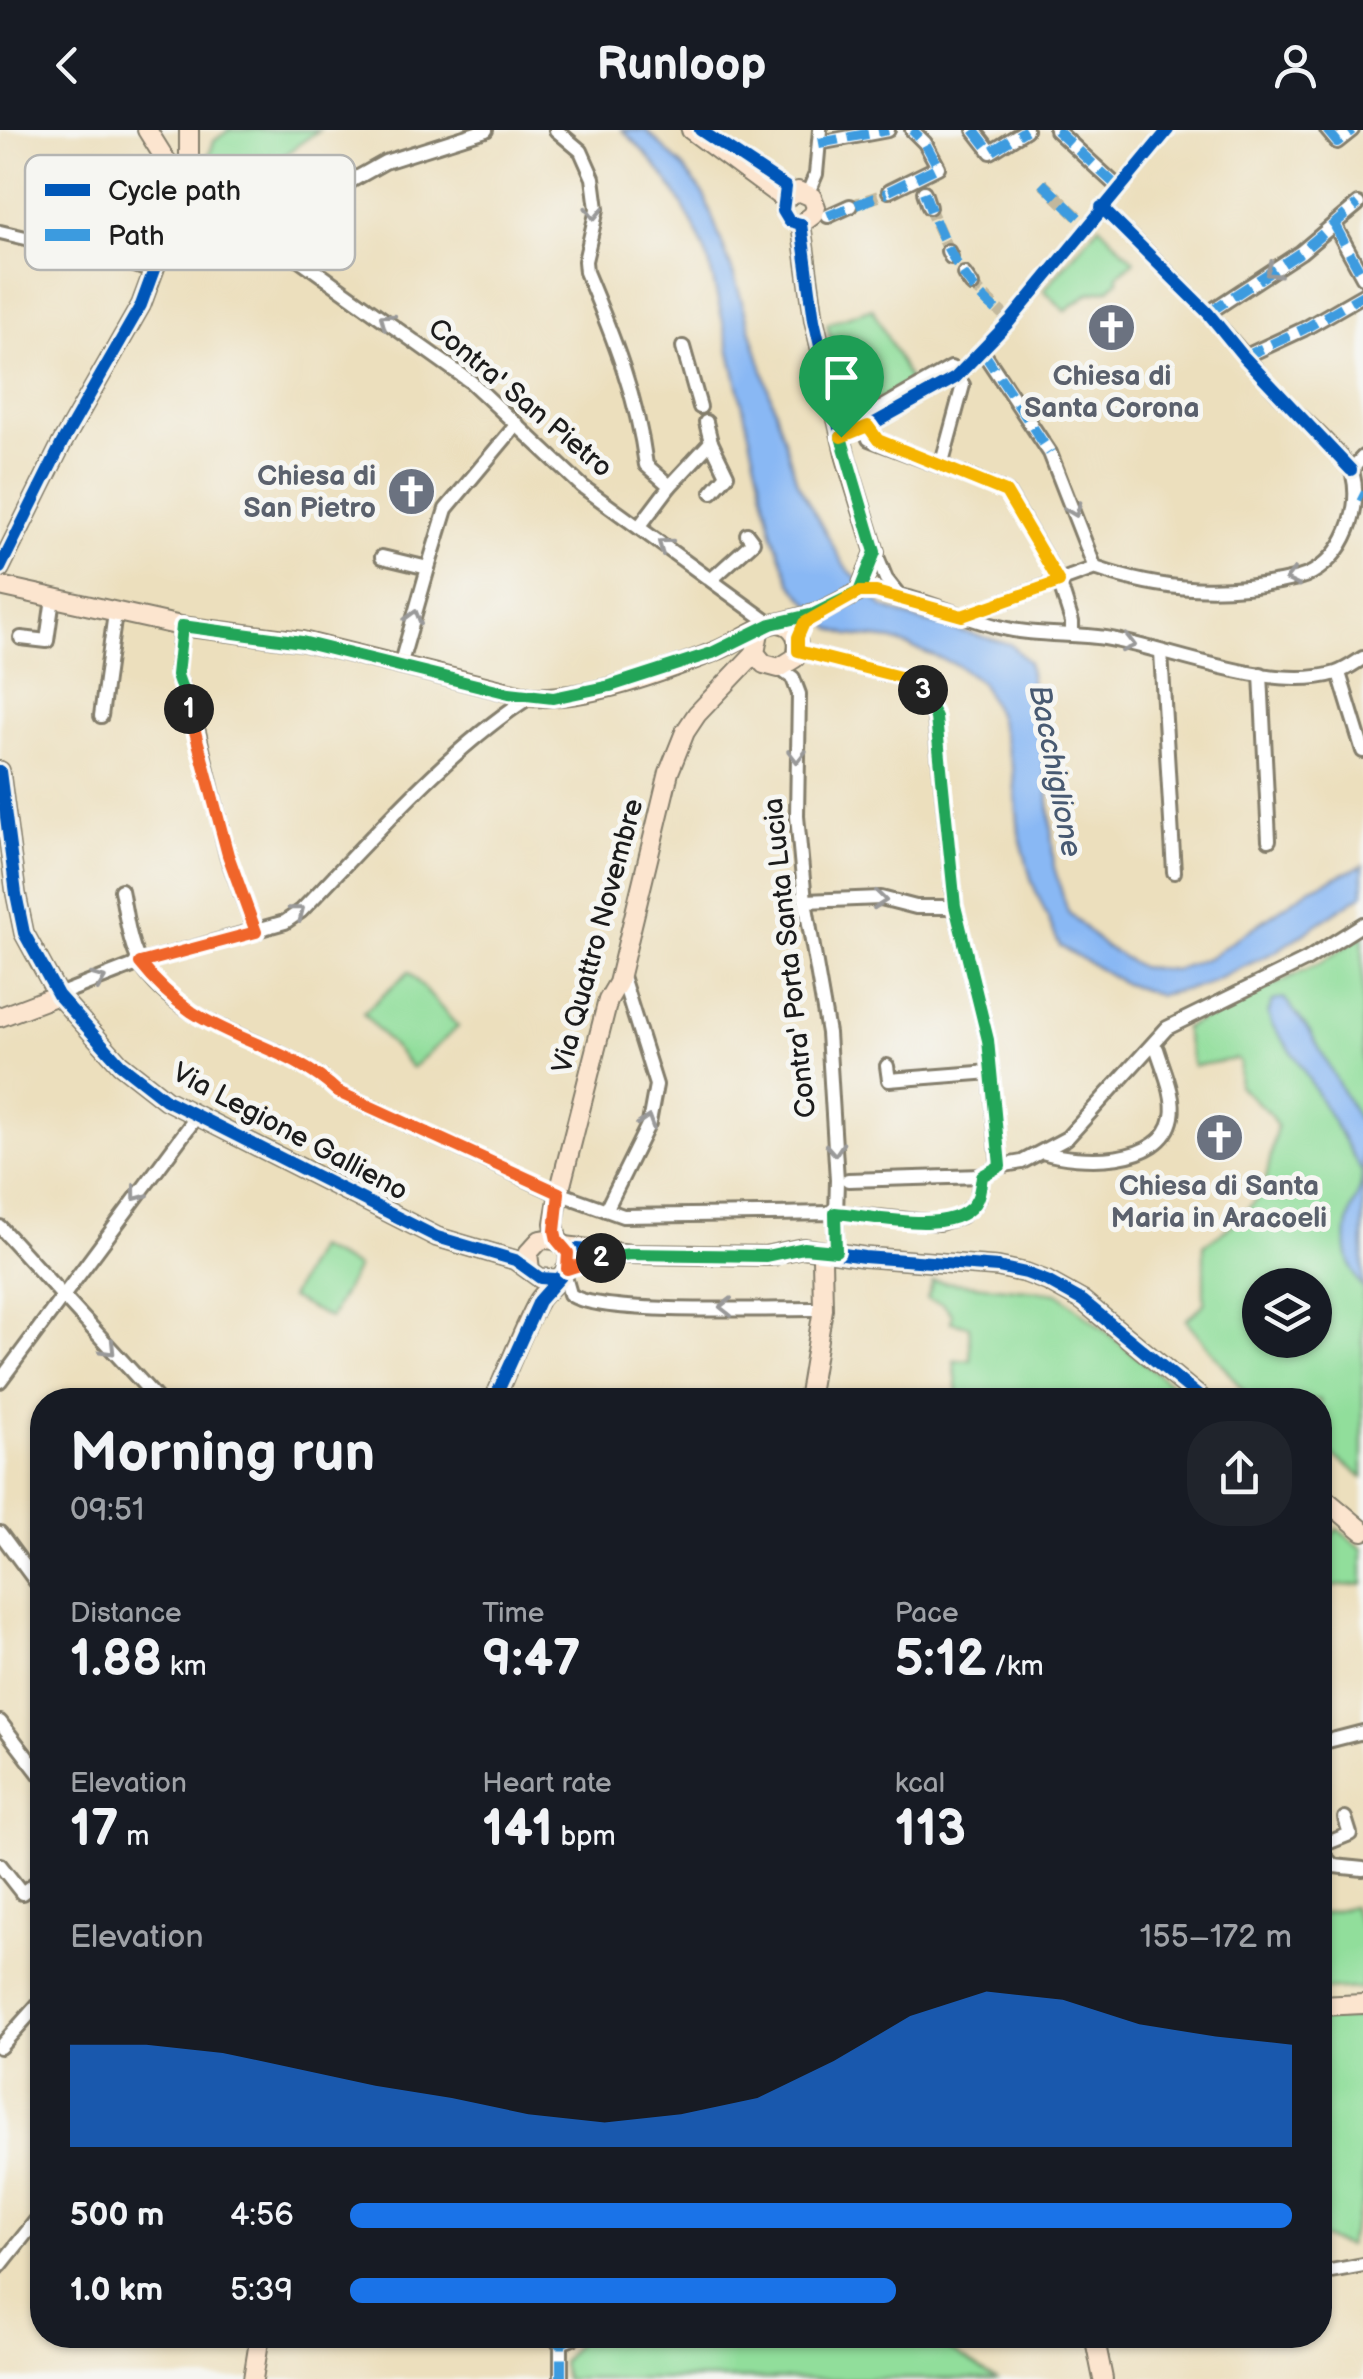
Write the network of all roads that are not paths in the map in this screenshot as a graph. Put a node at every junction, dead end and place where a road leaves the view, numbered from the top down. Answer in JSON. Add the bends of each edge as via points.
{"nodes":[{"id":1,"x":147,"y":130,"type":"edge"},
{"id":2,"x":189,"y":130,"type":"edge"},
{"id":3,"x":486,"y":130,"type":"edge"},
{"id":4,"x":556,"y":130,"type":"edge"},
{"id":5,"x":690,"y":130,"type":"edge"},
{"id":6,"x":888,"y":130,"type":"edge"},
{"id":7,"x":912,"y":130,"type":"edge"},
{"id":8,"x":974,"y":130,"type":"edge"},
{"id":9,"x":1026,"y":130,"type":"edge"},
{"id":10,"x":1056,"y":130,"type":"edge"},
{"id":11,"x":1328,"y":130,"type":"edge"},
{"id":12,"x":1352,"y":130,"type":"edge"},
{"id":13,"x":1162,"y":133,"type":"edge"},
{"id":14,"x":819,"y":136,"type":"edge"},
{"id":15,"x":163,"y":155,"type":"edge"},
{"id":16,"x":188,"y":155,"type":"edge"},
{"id":17,"x":355,"y":179,"type":"edge"},
{"id":18,"x":919,"y":184,"type":"junction"},
{"id":19,"x":1118,"y":187,"type":"junction"},
{"id":20,"x":889,"y":192,"type":"tunnel mouth"},
{"id":21,"x":808,"y":193,"type":"junction"},
{"id":22,"x":784,"y":198,"type":"junction"},
{"id":23,"x":1358,"y":204,"type":"dead end"},
{"id":24,"x":850,"y":206,"type":"tunnel mouth"},
{"id":25,"x":929,"y":207,"type":"tunnel mouth"},
{"id":26,"x":1102,"y":207,"type":"junction"},
{"id":27,"x":828,"y":216,"type":"dead end"},
{"id":28,"x":801,"y":224,"type":"junction"},
{"id":29,"x":1335,"y":226,"type":"junction"},
{"id":30,"x":0,"y":232,"type":"edge"},
{"id":31,"x":25,"y":238,"type":"edge"},
{"id":32,"x":149,"y":270,"type":"edge"},
{"id":33,"x":317,"y":270,"type":"edge"},
{"id":34,"x":154,"y":272,"type":"joint"},
{"id":35,"x":1363,"y":277,"type":"edge"},
{"id":36,"x":1363,"y":295,"type":"edge"},
{"id":37,"x":1208,"y":313,"type":"junction"},
{"id":38,"x":684,"y":347,"type":"dead end"},
{"id":39,"x":983,"y":352,"type":"junction"},
{"id":40,"x":1244,"y":358,"type":"junction"},
{"id":41,"x":957,"y":376,"type":"junction"},
{"id":42,"x":700,"y":407,"type":"dead end"},
{"id":43,"x":706,"y":422,"type":"dead end"},
{"id":44,"x":517,"y":424,"type":"junction"},
{"id":45,"x":867,"y":427,"type":"junction"},
{"id":46,"x":841,"y":437,"type":"junction"},
{"id":47,"x":711,"y":442,"type":"junction"},
{"id":48,"x":1363,"y":457,"type":"edge"},
{"id":49,"x":941,"y":466,"type":"junction"},
{"id":50,"x":1351,"y":470,"type":"junction"},
{"id":51,"x":670,"y":486,"type":"junction"},
{"id":52,"x":712,"y":492,"type":"dead end"},
{"id":53,"x":1361,"y":496,"type":"edge"},
{"id":54,"x":639,"y":526,"type":"junction"},
{"id":55,"x":747,"y":534,"type":"dead end"},
{"id":56,"x":382,"y":557,"type":"dead end"},
{"id":57,"x":0,"y":568,"type":"edge"},
{"id":58,"x":428,"y":568,"type":"junction"},
{"id":59,"x":1095,"y":568,"type":"junction"},
{"id":60,"x":712,"y":580,"type":"junction"},
{"id":61,"x":1059,"y":582,"type":"junction"},
{"id":62,"x":871,"y":585,"type":"junction"},
{"id":63,"x":0,"y":586,"type":"edge"},
{"id":64,"x":53,"y":598,"type":"junction"},
{"id":65,"x":1004,"y":603,"type":"junction"},
{"id":66,"x":115,"y":613,"type":"junction"},
{"id":67,"x":962,"y":616,"type":"junction"},
{"id":68,"x":182,"y":626,"type":"junction"},
{"id":69,"x":998,"y":627,"type":"junction"},
{"id":70,"x":783,"y":633,"type":"junction"},
{"id":71,"x":1072,"y":634,"type":"junction"},
{"id":72,"x":21,"y":638,"type":"dead end"},
{"id":73,"x":1161,"y":652,"type":"junction"},
{"id":74,"x":1363,"y":658,"type":"edge"},
{"id":75,"x":400,"y":666,"type":"junction"},
{"id":76,"x":775,"y":667,"type":"junction"},
{"id":77,"x":1338,"y":673,"type":"junction"},
{"id":78,"x":1261,"y":674,"type":"junction"},
{"id":79,"x":722,"y":688,"type":"junction"},
{"id":80,"x":530,"y":697,"type":"junction"},
{"id":81,"x":101,"y":716,"type":"dead end"},
{"id":82,"x":1363,"y":751,"type":"edge"},
{"id":83,"x":0,"y":772,"type":"edge"},
{"id":84,"x":4,"y":834,"type":"edge"},
{"id":85,"x":1269,"y":840,"type":"dead end"},
{"id":86,"x":1174,"y":872,"type":"dead end"},
{"id":87,"x":121,"y":890,"type":"dead end"},
{"id":88,"x":805,"y":902,"type":"junction"},
{"id":89,"x":955,"y":906,"type":"junction"},
{"id":90,"x":1363,"y":924,"type":"edge"},
{"id":91,"x":256,"y":932,"type":"junction"},
{"id":92,"x":140,"y":963,"type":"junction"},
{"id":93,"x":620,"y":970,"type":"junction"},
{"id":94,"x":58,"y":995,"type":"junction"},
{"id":95,"x":608,"y":1000,"type":"junction"},
{"id":96,"x":630,"y":1001,"type":"junction"},
{"id":97,"x":0,"y":1017,"type":"edge"},
{"id":98,"x":1157,"y":1049,"type":"dead end"},
{"id":99,"x":886,"y":1066,"type":"dead end"},
{"id":100,"x":991,"y":1072,"type":"junction"},
{"id":101,"x":197,"y":1116,"type":"junction"},
{"id":102,"x":1042,"y":1152,"type":"junction"},
{"id":103,"x":1000,"y":1166,"type":"junction"},
{"id":104,"x":982,"y":1176,"type":"junction"},
{"id":105,"x":848,"y":1180,"type":"dead end"},
{"id":106,"x":557,"y":1202,"type":"junction"},
{"id":107,"x":606,"y":1210,"type":"junction"},
{"id":108,"x":835,"y":1213,"type":"junction"},
{"id":109,"x":0,"y":1226,"type":"edge"},
{"id":110,"x":549,"y":1243,"type":"junction"},
{"id":111,"x":466,"y":1248,"type":"junction"},
{"id":112,"x":630,"y":1254,"type":"junction"},
{"id":113,"x":829,"y":1255,"type":"junction"},
{"id":114,"x":533,"y":1273,"type":"junction"},
{"id":115,"x":562,"y":1274,"type":"junction"},
{"id":116,"x":64,"y":1294,"type":"junction"},
{"id":117,"x":538,"y":1302,"type":"junction"},
{"id":118,"x":824,"y":1308,"type":"junction"},
{"id":119,"x":0,"y":1381,"type":"edge"},
{"id":120,"x":147,"y":1388,"type":"edge"},
{"id":121,"x":499,"y":1388,"type":"edge"},
{"id":122,"x":810,"y":1388,"type":"edge"},
{"id":123,"x":1189,"y":1388,"type":"edge"},
{"id":124,"x":1332,"y":1505,"type":"edge"},
{"id":125,"x":1363,"y":1531,"type":"edge"},
{"id":126,"x":0,"y":1533,"type":"edge"},
{"id":127,"x":30,"y":1574,"type":"edge"},
{"id":128,"x":0,"y":1722,"type":"edge"},
{"id":129,"x":1363,"y":1732,"type":"edge"},
{"id":130,"x":1332,"y":1741,"type":"edge"},
{"id":131,"x":30,"y":1761,"type":"edge"},
{"id":132,"x":1345,"y":1818,"type":"dead end"},
{"id":133,"x":1332,"y":1843,"type":"edge"},
{"id":134,"x":1332,"y":1864,"type":"edge"},
{"id":135,"x":0,"y":1866,"type":"edge"},
{"id":136,"x":1363,"y":1868,"type":"edge"},
{"id":137,"x":30,"y":1888,"type":"edge"},
{"id":138,"x":1363,"y":2004,"type":"edge"},
{"id":139,"x":1332,"y":2005,"type":"edge"},
{"id":140,"x":30,"y":2013,"type":"edge"},
{"id":141,"x":0,"y":2047,"type":"edge"},
{"id":142,"x":30,"y":2228,"type":"edge"},
{"id":143,"x":1363,"y":2265,"type":"edge"},
{"id":144,"x":0,"y":2266,"type":"edge"},
{"id":145,"x":1332,"y":2271,"type":"edge"},
{"id":146,"x":258,"y":2348,"type":"edge"},
{"id":147,"x":556,"y":2348,"type":"edge"},
{"id":148,"x":1097,"y":2348,"type":"edge"},
{"id":149,"x":253,"y":2379,"type":"edge"},
{"id":150,"x":561,"y":2379,"type":"edge"},
{"id":151,"x":1103,"y":2379,"type":"edge"}],
"edges":[{"from":1,"to":15,"type":"street"},
{"from":2,"to":16,"type":"street"},
{"from":3,"to":17,"type":"street","via":[[385,162]]},
{"from":4,"to":51,"type":"street","one_way":true,"via":[[580,151],[592,178],[597,209],[586,272],[630,382],[646,466]]},
{"from":5,"to":22,"type":"street"},
{"from":6,"to":14,"type":"street"},
{"from":7,"to":18,"type":"street","via":[[938,167]]},
{"from":8,"to":9,"type":"street","via":[[991,152]]},
{"from":10,"to":19,"type":"street"},
{"from":11,"to":12,"type":"street","via":[[1337,142]]},
{"from":13,"to":19,"type":"street"},
{"from":14,"to":21,"type":"street"},
{"from":18,"to":20,"type":"street"},
{"from":18,"to":25,"type":"street"},
{"from":19,"to":26,"type":"street"},
{"from":21,"to":22,"type":"street"},
{"from":21,"to":28,"type":"street","via":[[815,212]]},
{"from":22,"to":28,"type":"street","via":[[785,216]]},
{"from":23,"to":29,"type":"street"},
{"from":24,"to":27,"type":"street"},
{"from":26,"to":37,"type":"street"},
{"from":26,"to":39,"type":"street","via":[[1083,222]]},
{"from":28,"to":46,"type":"street"},
{"from":29,"to":35,"type":"street"},
{"from":29,"to":37,"type":"street","one_way":true},
{"from":30,"to":31,"type":"street"},
{"from":32,"to":34,"type":"street"},
{"from":44,"to":33,"type":"street","name":"Contra' San Pietro","one_way":true,"via":[[472,382]]},
{"from":34,"to":57,"type":"street"},
{"from":36,"to":40,"type":"street"},
{"from":37,"to":40,"type":"street"},
{"from":38,"to":42,"type":"street"},
{"from":39,"to":41,"type":"street"},
{"from":39,"to":59,"type":"street","one_way":true,"via":[[1050,453]]},
{"from":40,"to":50,"type":"street"},
{"from":41,"to":45,"type":"street"},
{"from":41,"to":49,"type":"street","via":[[963,384]]},
{"from":43,"to":47,"type":"street"},
{"from":44,"to":54,"type":"street","name":"Contra' San Pietro","via":[[583,487]]},
{"from":44,"to":58,"type":"street","via":[[446,509]]},
{"from":45,"to":46,"type":"street"},
{"from":45,"to":49,"type":"street","via":[[878,440]]},
{"from":46,"to":62,"type":"street","via":[[875,552]]},
{"from":47,"to":51,"type":"street"},
{"from":47,"to":52,"type":"street","via":[[727,474]]},
{"from":48,"to":50,"type":"street"},
{"from":49,"to":61,"type":"street","via":[[1006,492]]},
{"from":50,"to":53,"type":"street"},
{"from":51,"to":54,"type":"street"},
{"from":53,"to":59,"type":"street","one_way":true,"via":[[1337,552],[1293,579],[1174,589]]},
{"from":60,"to":54,"type":"street","name":"Contra' San Pietro","one_way":true},
{"from":55,"to":60,"type":"street","via":[[753,542]]},
{"from":56,"to":58,"type":"street"},
{"from":75,"to":58,"type":"street","one_way":true},
{"from":59,"to":61,"type":"street"},
{"from":60,"to":70,"type":"street","name":"Contra' San Pietro"},
{"from":61,"to":65,"type":"street"},
{"from":61,"to":71,"type":"street"},
{"from":62,"to":67,"type":"street"},
{"from":62,"to":70,"type":"street"},
{"from":63,"to":64,"type":"street"},
{"from":64,"to":66,"type":"street"},
{"from":64,"to":72,"type":"street","via":[[47,641]]},
{"from":65,"to":67,"type":"street"},
{"from":65,"to":69,"type":"street"},
{"from":66,"to":68,"type":"street"},
{"from":66,"to":81,"type":"street"},
{"from":67,"to":69,"type":"street"},
{"from":68,"to":75,"type":"street","via":[[302,642]]},
{"from":68,"to":91,"type":"street","via":[[177,675]]},
{"from":69,"to":71,"type":"street"},
{"from":70,"to":76,"type":"street","name":"Via Quattro Novembre","via":[[790,663]]},
{"from":70,"to":76,"type":"street","via":[[764,664]]},
{"from":70,"to":79,"type":"street","name":"Via Quattro Novembre"},
{"from":70,"to":80,"type":"street","via":[[610,686]]},
{"from":70,"to":89,"type":"street","via":[[916,681],[927,694],[936,718]]},
{"from":71,"to":73,"type":"street","one_way":true},
{"from":73,"to":78,"type":"street"},
{"from":73,"to":86,"type":"street"},
{"from":74,"to":77,"type":"street"},
{"from":75,"to":80,"type":"street"},
{"from":76,"to":79,"type":"street","name":"Via Quattro Novembre"},
{"from":76,"to":88,"type":"street","name":"Contra' Porta Santa Lucia","one_way":true,"via":[[793,678],[798,694],[797,816]]},
{"from":77,"to":78,"type":"street","via":[[1301,679]]},
{"from":77,"to":82,"type":"street"},
{"from":78,"to":85,"type":"street"},
{"from":79,"to":93,"type":"street","name":"Via Quattro Novembre","via":[[685,732],[669,772]]},
{"from":91,"to":80,"type":"street","one_way":true,"via":[[302,911],[417,793]]},
{"from":83,"to":84,"type":"street","name":"Via Legione Gallieno"},
{"from":84,"to":94,"type":"street","name":"Via Legione Gallieno","via":[[24,933]]},
{"from":87,"to":92,"type":"street"},
{"from":88,"to":89,"type":"street","one_way":true,"via":[[880,898],[916,907]]},
{"from":88,"to":108,"type":"street","name":"Contra' Porta Santa Lucia","one_way":true,"via":[[828,1033]]},
{"from":89,"to":100,"type":"street"},
{"from":90,"to":102,"type":"street","via":[[1306,960],[1167,1028],[1067,1138]]},
{"from":91,"to":92,"type":"street"},
{"from":94,"to":92,"type":"street","one_way":true},
{"from":92,"to":106,"type":"street","via":[[194,1013]]},
{"from":93,"to":95,"type":"street","name":"Via Quattro Novembre"},
{"from":93,"to":96,"type":"street"},
{"from":94,"to":97,"type":"street"},
{"from":94,"to":101,"type":"street","name":"Via Legione Gallieno","via":[[120,1064]]},
{"from":95,"to":96,"type":"street"},
{"from":95,"to":106,"type":"street","name":"Via Quattro Novembre"},
{"from":107,"to":96,"type":"street","one_way":true,"via":[[649,1124],[656,1085]]},
{"from":98,"to":102,"type":"street","via":[[1170,1091],[1172,1116],[1164,1136],[1149,1148],[1101,1160]]},
{"from":99,"to":100,"type":"street","via":[[890,1080]]},
{"from":100,"to":103,"type":"street"},
{"from":101,"to":111,"type":"street","name":"Via Legione Gallieno"},
{"from":101,"to":116,"type":"street","one_way":true},
{"from":102,"to":103,"type":"street"},
{"from":103,"to":104,"type":"street"},
{"from":104,"to":105,"type":"street"},
{"from":104,"to":108,"type":"street","via":[[971,1208],[940,1223]]},
{"from":106,"to":107,"type":"street"},
{"from":106,"to":110,"type":"street","name":"Via Quattro Novembre"},
{"from":107,"to":108,"type":"street","via":[[652,1218]]},
{"from":108,"to":113,"type":"street","name":"Contra' Porta Santa Lucia"},
{"from":109,"to":116,"type":"street"},
{"from":110,"to":111,"type":"street","name":"Via Legione Gallieno"},
{"from":110,"to":112,"type":"street","name":"Via Legione Gallieno"},
{"from":110,"to":114,"type":"street","via":[[528,1252]]},
{"from":110,"to":115,"type":"street","via":[[569,1261]]},
{"from":111,"to":114,"type":"street","name":"Via Legione Gallieno","via":[[513,1259]]},
{"from":112,"to":113,"type":"street"},
{"from":112,"to":115,"type":"street"},
{"from":113,"to":118,"type":"street"},
{"from":113,"to":123,"type":"street","via":[[998,1267],[1048,1281],[1084,1301]]},
{"from":114,"to":115,"type":"street","via":[[545,1280]]},
{"from":114,"to":117,"type":"street"},
{"from":115,"to":117,"type":"street"},
{"from":118,"to":115,"type":"street","one_way":true,"via":[[584,1303],[570,1294]]},
{"from":116,"to":119,"type":"street"},
{"from":116,"to":120,"type":"street","one_way":true},
{"from":117,"to":121,"type":"street"},
{"from":118,"to":122,"type":"street"},
{"from":124,"to":125,"type":"street"},
{"from":126,"to":127,"type":"street"},
{"from":128,"to":131,"type":"street"},
{"from":129,"to":130,"type":"street"},
{"from":132,"to":133,"type":"street","via":[[1350,1834]]},
{"from":134,"to":136,"type":"street"},
{"from":135,"to":137,"type":"street","via":[[22,1894]]},
{"from":138,"to":139,"type":"street"},
{"from":140,"to":141,"type":"street"},
{"from":142,"to":144,"type":"street"},
{"from":143,"to":145,"type":"street"},
{"from":146,"to":149,"type":"street"},
{"from":147,"to":150,"type":"street"},
{"from":148,"to":151,"type":"street"}]}
